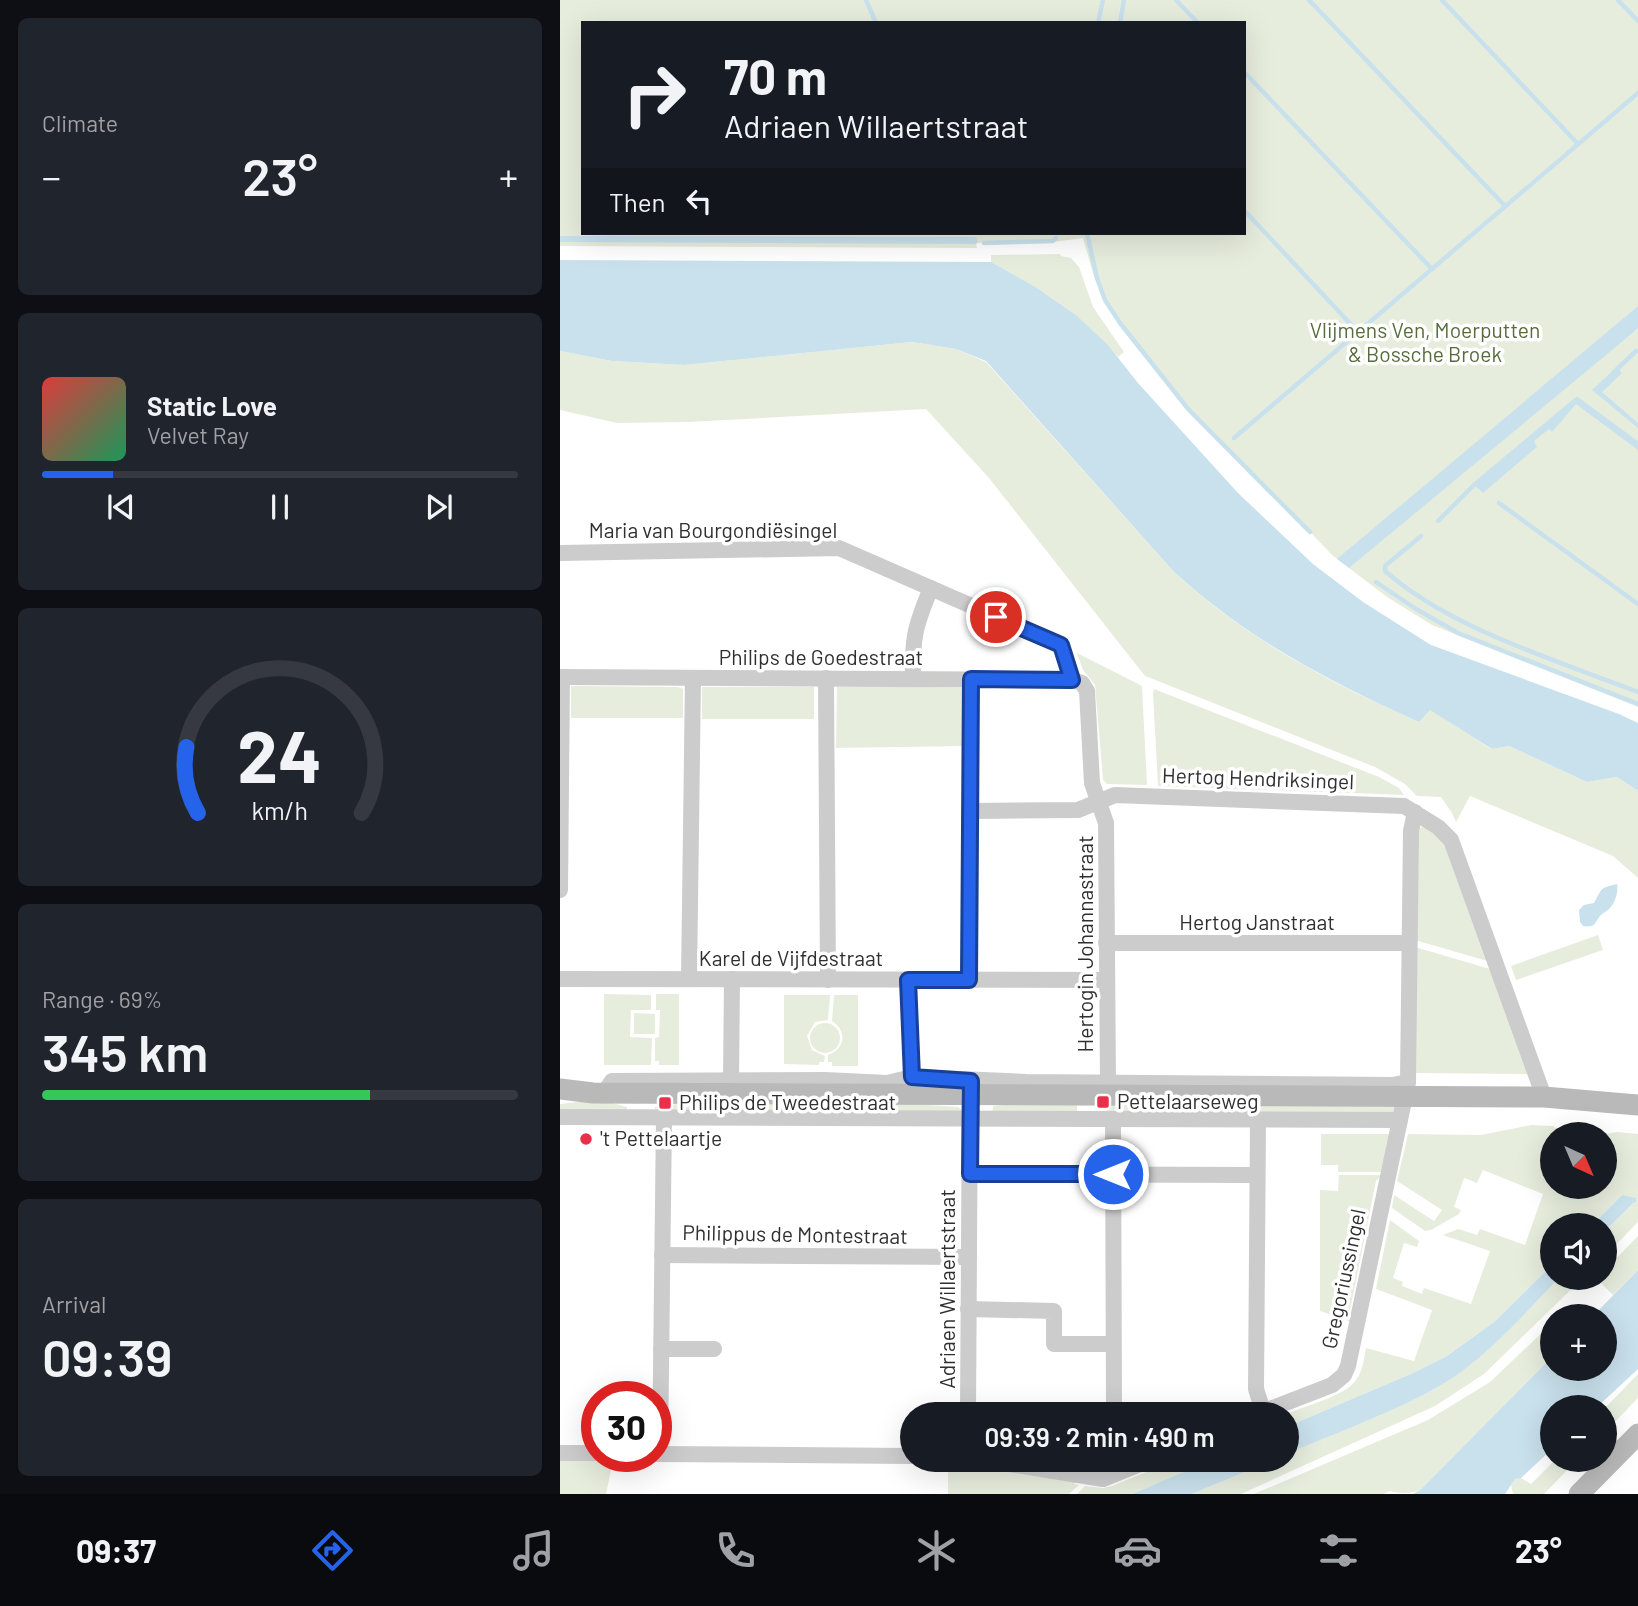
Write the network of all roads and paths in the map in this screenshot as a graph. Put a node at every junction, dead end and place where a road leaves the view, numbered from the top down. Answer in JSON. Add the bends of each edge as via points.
{"nodes":[{"id":1,"x":560,"y":553,"type":"edge"},
{"id":2,"x":930,"y":589,"type":"junction"},
{"id":3,"x":561,"y":677,"type":"edge"},
{"id":4,"x":693,"y":678,"type":"junction"},
{"id":5,"x":826,"y":678,"type":"junction"},
{"id":6,"x":913,"y":679,"type":"junction"},
{"id":7,"x":971,"y":679,"type":"junction"},
{"id":8,"x":1077,"y":682,"type":"junction"},
{"id":9,"x":1099,"y":801,"type":"junction"},
{"id":10,"x":970,"y":811,"type":"junction"},
{"id":11,"x":1415,"y":812,"type":"junction"},
{"id":12,"x":560,"y":890,"type":"edge"},
{"id":13,"x":1106,"y":943,"type":"junction"},
{"id":14,"x":1409,"y":943,"type":"junction"},
{"id":15,"x":560,"y":979,"type":"edge"},
{"id":16,"x":689,"y":979,"type":"junction"},
{"id":17,"x":732,"y":979,"type":"junction"},
{"id":18,"x":828,"y":980,"type":"junction"},
{"id":19,"x":908,"y":980,"type":"junction"},
{"id":20,"x":969,"y":980,"type":"junction"},
{"id":21,"x":1106,"y":980,"type":"junction"},
{"id":22,"x":912,"y":1077,"type":"junction"},
{"id":23,"x":731,"y":1081,"type":"junction"},
{"id":24,"x":1108,"y":1082,"type":"junction"},
{"id":25,"x":970,"y":1088,"type":"junction"},
{"id":26,"x":560,"y":1089,"type":"edge"},
{"id":27,"x":603,"y":1089,"type":"junction"},
{"id":28,"x":1406,"y":1090,"type":"junction"},
{"id":29,"x":1544,"y":1097,"type":"junction"},
{"id":30,"x":560,"y":1098,"type":"edge"},
{"id":31,"x":1638,"y":1105,"type":"edge"},
{"id":32,"x":560,"y":1117,"type":"edge"},
{"id":33,"x":664,"y":1118,"type":"junction"},
{"id":34,"x":970,"y":1119,"type":"junction"},
{"id":35,"x":1114,"y":1120,"type":"junction"},
{"id":36,"x":1400,"y":1120,"type":"junction"},
{"id":37,"x":1258,"y":1121,"type":"junction"},
{"id":38,"x":970,"y":1174,"type":"junction"},
{"id":39,"x":1113,"y":1174,"type":"junction"},
{"id":40,"x":1257,"y":1175,"type":"junction"},
{"id":41,"x":662,"y":1255,"type":"junction"},
{"id":42,"x":969,"y":1257,"type":"junction"},
{"id":43,"x":968,"y":1309,"type":"junction"},
{"id":44,"x":1113,"y":1344,"type":"junction"},
{"id":45,"x":661,"y":1349,"type":"junction"},
{"id":46,"x":714,"y":1349,"type":"dead end"},
{"id":47,"x":660,"y":1381,"type":"edge"},
{"id":48,"x":968,"y":1402,"type":"edge"},
{"id":49,"x":1114,"y":1402,"type":"edge"},
{"id":50,"x":1258,"y":1402,"type":"edge"},
{"id":51,"x":1288,"y":1402,"type":"edge"},
{"id":52,"x":1638,"y":1434,"type":"edge"},
{"id":53,"x":560,"y":1453,"type":"edge"},
{"id":54,"x":581,"y":1453,"type":"edge"},
{"id":55,"x":672,"y":1454,"type":"edge"},
{"id":56,"x":900,"y":1456,"type":"edge"},
{"id":57,"x":1059,"y":1472,"type":"edge"},
{"id":58,"x":1117,"y":1472,"type":"edge"},
{"id":59,"x":1579,"y":1494,"type":"edge"}],
"edges":[{"from":1,"to":2,"type":"street","name":"Maria van Bourgondiësingel","via":[[839,548]]},
{"from":2,"to":6,"type":"street","via":[[912,644]]},
{"from":2,"to":8,"type":"street","name":"Maria van Bourgondiësingel","via":[[1061,645]]},
{"from":3,"to":4,"type":"street","name":"Philips de Goedestraat"},
{"from":3,"to":12,"type":"street"},
{"from":4,"to":5,"type":"street","name":"Philips de Goedestraat"},
{"from":4,"to":16,"type":"street"},
{"from":5,"to":6,"type":"street","name":"Philips de Goedestraat"},
{"from":5,"to":18,"type":"street"},
{"from":6,"to":7,"type":"street","name":"Philips de Goedestraat"},
{"from":7,"to":8,"type":"street","name":"Philips de Goedestraat"},
{"from":7,"to":10,"type":"street"},
{"from":8,"to":9,"type":"street","name":"Hertogin Johannastraat","via":[[1087,691],[1092,783]]},
{"from":9,"to":10,"type":"street","name":"Hertog Hendriksingel","via":[[1079,810]]},
{"from":9,"to":11,"type":"street","name":"Hertog Hendriksingel","via":[[1115,795],[1340,802],[1404,806]]},
{"from":9,"to":13,"type":"street","name":"Hertogin Johannastraat","via":[[1106,823]]},
{"from":10,"to":20,"type":"street"},
{"from":11,"to":14,"type":"street"},
{"from":11,"to":29,"type":"street","name":"Hertog Hendriksingel","via":[[1451,840]]},
{"from":13,"to":14,"type":"street","name":"Hertog Janstraat"},
{"from":13,"to":21,"type":"street","name":"Hertogin Johannastraat"},
{"from":14,"to":28,"type":"street"},
{"from":15,"to":16,"type":"street","name":"Karel de Vijfdestraat"},
{"from":16,"to":17,"type":"street","name":"Karel de Vijfdestraat"},
{"from":17,"to":18,"type":"street","name":"Karel de Vijfdestraat"},
{"from":17,"to":23,"type":"street"},
{"from":18,"to":19,"type":"street","name":"Karel de Vijfdestraat"},
{"from":19,"to":20,"type":"street","name":"Karel de Vijfdestraat"},
{"from":19,"to":22,"type":"street"},
{"from":20,"to":21,"type":"street","name":"Karel de Vijfdestraat"},
{"from":21,"to":24,"type":"street","name":"Hertogin Johannastraat"},
{"from":22,"to":23,"type":"street","via":[[887,1083]]},
{"from":22,"to":25,"type":"street"},
{"from":23,"to":27,"type":"street"},
{"from":24,"to":25,"type":"street"},
{"from":24,"to":28,"type":"street","via":[[1392,1085]]},
{"from":25,"to":27,"type":"street"},
{"from":25,"to":28,"type":"street"},
{"from":25,"to":34,"type":"street","name":"Adriaen Willaertstraat"},
{"from":26,"to":27,"type":"street"},
{"from":27,"to":30,"type":"street","via":[[578,1098]]},
{"from":28,"to":29,"type":"street"},
{"from":28,"to":36,"type":"street","name":"Gregoriussingel"},
{"from":29,"to":31,"type":"street"},
{"from":32,"to":33,"type":"street"},
{"from":33,"to":34,"type":"street"},
{"from":33,"to":41,"type":"street"},
{"from":34,"to":35,"type":"street"},
{"from":34,"to":38,"type":"street","name":"Adriaen Willaertstraat"},
{"from":35,"to":37,"type":"street"},
{"from":35,"to":39,"type":"street"},
{"from":36,"to":37,"type":"street"},
{"from":36,"to":51,"type":"street","name":"Gregoriussingel","via":[[1344,1376]]},
{"from":37,"to":40,"type":"street"},
{"from":38,"to":39,"type":"street"},
{"from":38,"to":42,"type":"street","name":"Adriaen Willaertstraat"},
{"from":39,"to":40,"type":"street"},
{"from":39,"to":44,"type":"street"},
{"from":40,"to":50,"type":"street"},
{"from":41,"to":42,"type":"street","name":"Philippus de Montestraat"},
{"from":41,"to":45,"type":"street"},
{"from":42,"to":43,"type":"street","name":"Adriaen Willaertstraat"},
{"from":43,"to":44,"type":"street","via":[[1054,1311],[1054,1344]]},
{"from":43,"to":48,"type":"street","name":"Adriaen Willaertstraat"},
{"from":44,"to":49,"type":"street"},
{"from":45,"to":46,"type":"street"},
{"from":45,"to":47,"type":"street"},
{"from":52,"to":59,"type":"street"},
{"from":53,"to":54,"type":"street"},
{"from":55,"to":56,"type":"street"},
{"from":57,"to":58,"type":"street","via":[[1103,1479]]}]}
